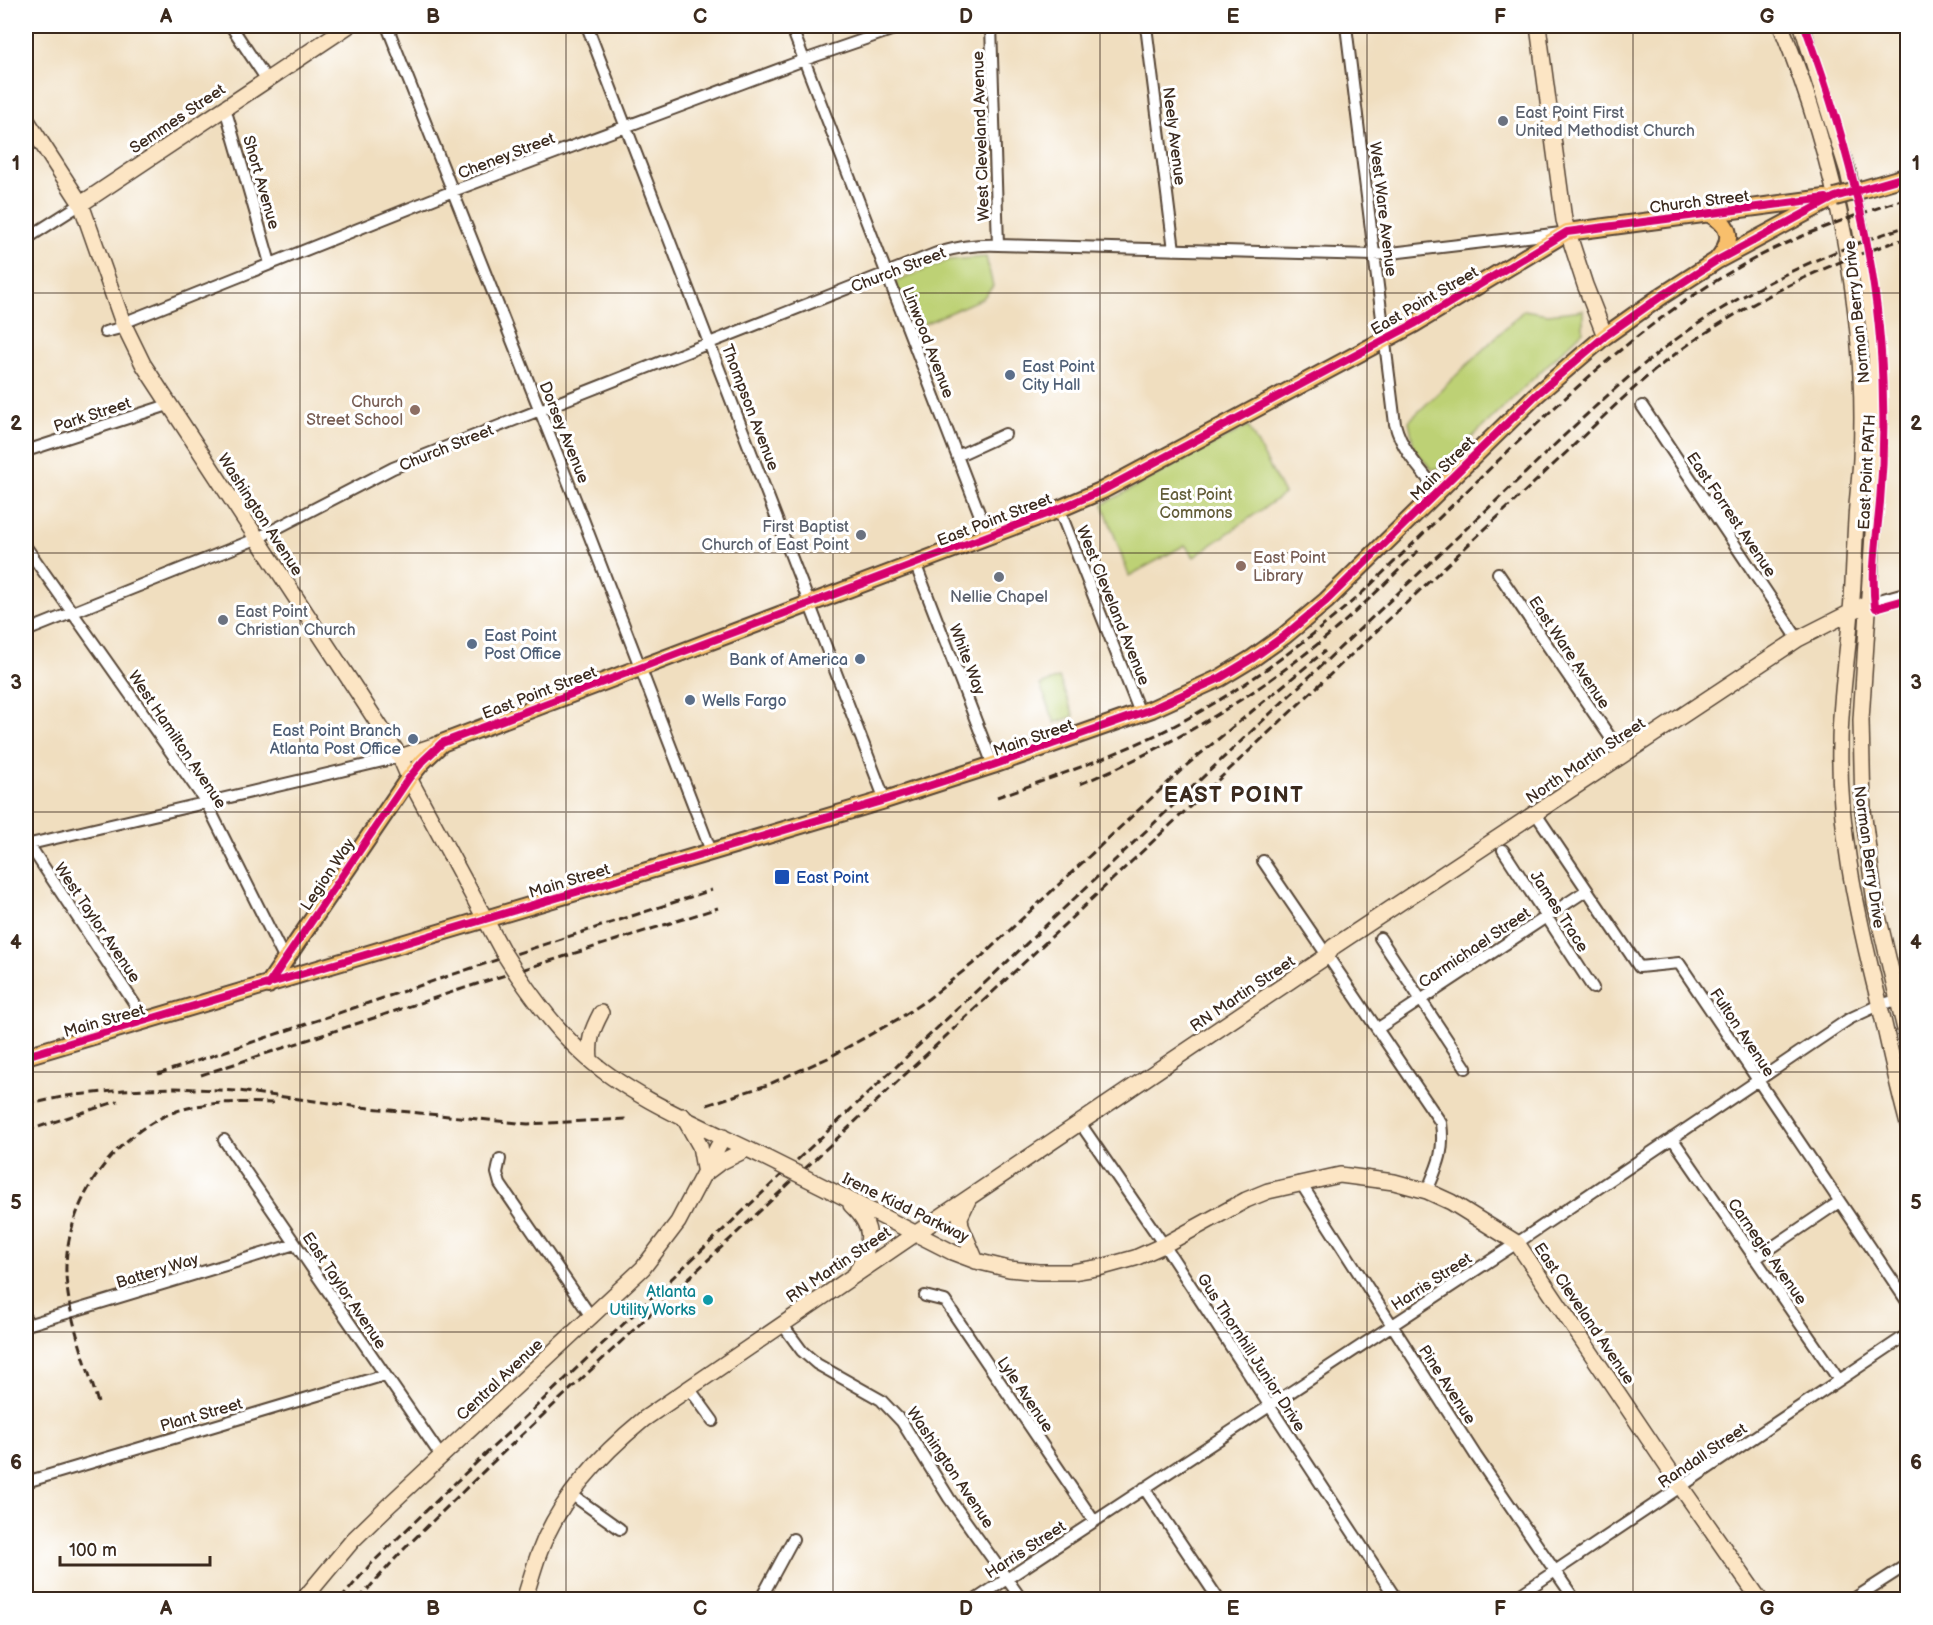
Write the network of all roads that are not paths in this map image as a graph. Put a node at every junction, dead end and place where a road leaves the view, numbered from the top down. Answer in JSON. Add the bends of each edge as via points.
{"nodes":[{"id":1,"x":231,"y":26,"type":"edge"},
{"id":2,"x":348,"y":26,"type":"edge"},
{"id":3,"x":387,"y":26,"type":"edge"},
{"id":4,"x":587,"y":26,"type":"edge"},
{"id":5,"x":790,"y":26,"type":"edge"},
{"id":6,"x":903,"y":26,"type":"edge"},
{"id":7,"x":991,"y":26,"type":"edge"},
{"id":8,"x":1146,"y":26,"type":"edge"},
{"id":9,"x":1346,"y":26,"type":"edge"},
{"id":10,"x":1538,"y":26,"type":"edge"},
{"id":11,"x":1780,"y":26,"type":"edge"},
{"id":12,"x":1802,"y":26,"type":"edge"},
{"id":13,"x":804,"y":60,"type":"junction"},
{"id":14,"x":267,"y":80,"type":"junction"},
{"id":15,"x":225,"y":108,"type":"junction"},
{"id":16,"x":26,"y":119,"type":"edge"},
{"id":17,"x":626,"y":126,"type":"junction"},
{"id":18,"x":1908,"y":176,"type":"edge"},
{"id":19,"x":453,"y":191,"type":"junction"},
{"id":20,"x":1817,"y":203,"type":"junction"},
{"id":21,"x":81,"y":204,"type":"junction"},
{"id":22,"x":1707,"y":213,"type":"junction"},
{"id":23,"x":1567,"y":232,"type":"junction"},
{"id":24,"x":26,"y":239,"type":"edge"},
{"id":25,"x":999,"y":245,"type":"junction"},
{"id":26,"x":1174,"y":250,"type":"junction"},
{"id":27,"x":1374,"y":255,"type":"junction"},
{"id":28,"x":1716,"y":261,"type":"junction"},
{"id":29,"x":270,"y":263,"type":"junction"},
{"id":30,"x":886,"y":273,"type":"junction"},
{"id":31,"x":124,"y":325,"type":"junction"},
{"id":32,"x":105,"y":332,"type":"dead end"},
{"id":33,"x":1605,"y":336,"type":"junction"},
{"id":34,"x":1385,"y":338,"type":"junction"},
{"id":35,"x":710,"y":342,"type":"junction"},
{"id":36,"x":168,"y":405,"type":"junction"},
{"id":37,"x":1642,"y":406,"type":"dead end"},
{"id":38,"x":539,"y":409,"type":"junction"},
{"id":39,"x":1005,"y":434,"type":"dead end"},
{"id":40,"x":26,"y":452,"type":"edge"},
{"id":41,"x":957,"y":456,"type":"junction"},
{"id":42,"x":1438,"y":491,"type":"junction"},
{"id":43,"x":1059,"y":509,"type":"junction"},
{"id":44,"x":988,"y":536,"type":"junction"},
{"id":45,"x":256,"y":539,"type":"junction"},
{"id":46,"x":26,"y":547,"type":"edge"},
{"id":47,"x":915,"y":563,"type":"junction"},
{"id":48,"x":1498,"y":573,"type":"dead end"},
{"id":49,"x":1908,"y":591,"type":"edge"},
{"id":50,"x":810,"y":603,"type":"junction"},
{"id":51,"x":1869,"y":603,"type":"junction"},
{"id":52,"x":1851,"y":611,"type":"junction"},
{"id":53,"x":72,"y":612,"type":"junction"},
{"id":54,"x":26,"y":630,"type":"edge"},
{"id":55,"x":1798,"y":639,"type":"junction"},
{"id":56,"x":640,"y":668,"type":"junction"},
{"id":57,"x":1140,"y":713,"type":"junction"},
{"id":58,"x":442,"y":743,"type":"junction"},
{"id":59,"x":1623,"y":756,"type":"junction"},
{"id":60,"x":400,"y":757,"type":"junction"},
{"id":61,"x":993,"y":765,"type":"junction"},
{"id":62,"x":409,"y":778,"type":"junction"},
{"id":63,"x":885,"y":800,"type":"junction"},
{"id":64,"x":206,"y":802,"type":"junction"},
{"id":65,"x":1536,"y":814,"type":"junction"},
{"id":66,"x":26,"y":843,"type":"edge"},
{"id":67,"x":1503,"y":850,"type":"dead end"},
{"id":68,"x":711,"y":851,"type":"junction"},
{"id":69,"x":1263,"y":861,"type":"dead end"},
{"id":70,"x":1587,"y":890,"type":"junction"},
{"id":71,"x":1547,"y":917,"type":"junction"},
{"id":72,"x":486,"y":920,"type":"junction"},
{"id":73,"x":1380,"y":938,"type":"dead end"},
{"id":74,"x":1327,"y":956,"type":"junction"},
{"id":75,"x":285,"y":960,"type":"junction"},
{"id":76,"x":268,"y":985,"type":"junction"},
{"id":77,"x":1593,"y":988,"type":"dead end"},
{"id":78,"x":1902,"y":999,"type":"edge"},
{"id":79,"x":1421,"y":1000,"type":"junction"},
{"id":80,"x":1879,"y":1005,"type":"junction"},
{"id":81,"x":601,"y":1013,"type":"dead end"},
{"id":82,"x":146,"y":1021,"type":"junction"},
{"id":83,"x":1377,"y":1029,"type":"junction"},
{"id":84,"x":1908,"y":1042,"type":"edge"},
{"id":85,"x":26,"y":1056,"type":"edge"},
{"id":86,"x":590,"y":1059,"type":"junction"},
{"id":87,"x":1466,"y":1068,"type":"dead end"},
{"id":88,"x":1757,"y":1081,"type":"junction"},
{"id":89,"x":683,"y":1116,"type":"junction"},
{"id":90,"x":1080,"y":1123,"type":"junction"},
{"id":91,"x":1908,"y":1124,"type":"edge"},
{"id":92,"x":723,"y":1137,"type":"junction"},
{"id":93,"x":1672,"y":1138,"type":"junction"},
{"id":94,"x":224,"y":1140,"type":"dead end"},
{"id":95,"x":747,"y":1149,"type":"junction"},
{"id":96,"x":500,"y":1159,"type":"dead end"},
{"id":97,"x":705,"y":1174,"type":"junction"},
{"id":98,"x":1300,"y":1182,"type":"junction"},
{"id":99,"x":833,"y":1191,"type":"junction"},
{"id":100,"x":1427,"y":1191,"type":"junction"},
{"id":101,"x":970,"y":1197,"type":"junction"},
{"id":102,"x":1839,"y":1203,"type":"junction"},
{"id":103,"x":915,"y":1233,"type":"junction"},
{"id":104,"x":1516,"y":1243,"type":"junction"},
{"id":105,"x":295,"y":1244,"type":"junction"},
{"id":106,"x":1164,"y":1245,"type":"junction"},
{"id":107,"x":1755,"y":1259,"type":"junction"},
{"id":108,"x":976,"y":1261,"type":"junction"},
{"id":109,"x":856,"y":1274,"type":"junction"},
{"id":110,"x":925,"y":1296,"type":"dead end"},
{"id":111,"x":1908,"y":1303,"type":"edge"},
{"id":112,"x":592,"y":1318,"type":"junction"},
{"id":113,"x":26,"y":1322,"type":"edge"},
{"id":114,"x":782,"y":1324,"type":"junction"},
{"id":115,"x":1391,"y":1324,"type":"junction"},
{"id":116,"x":1908,"y":1334,"type":"edge"},
{"id":117,"x":385,"y":1375,"type":"junction"},
{"id":118,"x":1839,"y":1380,"type":"junction"},
{"id":119,"x":689,"y":1388,"type":"junction"},
{"id":120,"x":1269,"y":1405,"type":"junction"},
{"id":121,"x":713,"y":1421,"type":"dead end"},
{"id":122,"x":441,"y":1456,"type":"junction"},
{"id":123,"x":26,"y":1482,"type":"edge"},
{"id":124,"x":1681,"y":1487,"type":"junction"},
{"id":125,"x":1144,"y":1488,"type":"junction"},
{"id":126,"x":572,"y":1494,"type":"junction"},
{"id":127,"x":1094,"y":1521,"type":"junction"},
{"id":128,"x":620,"y":1529,"type":"dead end"},
{"id":129,"x":793,"y":1539,"type":"dead end"},
{"id":130,"x":1908,"y":1564,"type":"edge"},
{"id":131,"x":1555,"y":1571,"type":"junction"},
{"id":132,"x":1007,"y":1579,"type":"junction"},
{"id":133,"x":303,"y":1599,"type":"edge"},
{"id":134,"x":524,"y":1599,"type":"edge"},
{"id":135,"x":760,"y":1599,"type":"edge"},
{"id":136,"x":975,"y":1599,"type":"edge"},
{"id":137,"x":1022,"y":1599,"type":"edge"},
{"id":138,"x":1219,"y":1599,"type":"edge"},
{"id":139,"x":1397,"y":1599,"type":"edge"},
{"id":140,"x":1512,"y":1599,"type":"edge"},
{"id":141,"x":1575,"y":1599,"type":"edge"},
{"id":142,"x":1760,"y":1599,"type":"edge"},
{"id":143,"x":1852,"y":1599,"type":"edge"}],
"edges":[{"from":1,"to":14,"type":"street"},
{"from":2,"to":14,"type":"main road","name":"Semmes Street"},
{"from":3,"to":19,"type":"street","name":"Dorsey Avenue"},
{"from":4,"to":17,"type":"street","name":"Thompson Avenue"},
{"from":5,"to":13,"type":"street","name":"Linwood Avenue"},
{"from":6,"to":13,"type":"street","name":"Cheney Street"},
{"from":7,"to":25,"type":"street","name":"West Cleveland Avenue"},
{"from":8,"to":26,"type":"street","name":"Neely Avenue"},
{"from":9,"to":27,"type":"street","name":"West Ware Avenue"},
{"from":10,"to":23,"type":"main road"},
{"from":11,"to":52,"type":"main road","name":"Norman Berry Drive","via":[[1810,103],[1839,210],[1854,311],[1861,457]]},
{"from":12,"to":51,"type":"main road","name":"Norman Berry Drive","via":[[1848,172],[1870,291],[1878,393]]},
{"from":13,"to":17,"type":"street","name":"Cheney Street"},
{"from":13,"to":30,"type":"street","name":"Linwood Avenue"},
{"from":14,"to":15,"type":"main road","name":"Semmes Street"},
{"from":15,"to":21,"type":"main road","name":"Semmes Street"},
{"from":15,"to":29,"type":"street","name":"Short Avenue"},
{"from":16,"to":21,"type":"main road","name":"Washington Avenue"},
{"from":17,"to":19,"type":"street","name":"Cheney Street"},
{"from":17,"to":35,"type":"street","name":"Thompson Avenue"},
{"from":18,"to":20,"type":"main road","name":"Church Street","bridge":true},
{"from":19,"to":29,"type":"street","name":"Cheney Street"},
{"from":19,"to":38,"type":"street","name":"Dorsey Avenue"},
{"from":20,"to":22,"type":"main road","name":"Church Street"},
{"from":20,"to":28,"type":"main road","name":"Main Street"},
{"from":21,"to":24,"type":"street","name":"Semmes Street"},
{"from":21,"to":31,"type":"main road","name":"Washington Avenue"},
{"from":22,"to":23,"type":"main road","name":"Church Street"},
{"from":22,"to":28,"type":"main road","via":[[1719,219],[1729,236],[1725,251]]},
{"from":23,"to":27,"type":"street","name":"Church Street"},
{"from":23,"to":33,"type":"main road"},
{"from":23,"to":34,"type":"main road","name":"East Point Street"},
{"from":25,"to":26,"type":"street","name":"Church Street"},
{"from":25,"to":30,"type":"street","name":"Church Street","via":[[956,247]]},
{"from":26,"to":27,"type":"street","name":"Church Street"},
{"from":27,"to":34,"type":"street","name":"West Ware Avenue"},
{"from":28,"to":33,"type":"main road","name":"Main Street"},
{"from":29,"to":31,"type":"street","name":"Cheney Street"},
{"from":30,"to":35,"type":"street","name":"Church Street"},
{"from":30,"to":41,"type":"street","name":"Linwood Avenue"},
{"from":31,"to":32,"type":"street","name":"Cheney Street"},
{"from":31,"to":36,"type":"main road","name":"Washington Avenue"},
{"from":33,"to":42,"type":"main road","name":"Main Street","via":[[1536,395]]},
{"from":34,"to":42,"type":"street","name":"West Ware Avenue","via":[[1398,436]]},
{"from":34,"to":43,"type":"main road","name":"East Point Street","via":[[1103,490]]},
{"from":35,"to":38,"type":"street","name":"Church Street"},
{"from":35,"to":50,"type":"street","name":"Thompson Avenue"},
{"from":36,"to":40,"type":"street","name":"Park Street"},
{"from":36,"to":45,"type":"main road","name":"Washington Avenue"},
{"from":37,"to":55,"type":"street","name":"East Forrest Avenue"},
{"from":38,"to":45,"type":"street","name":"Church Street","via":[[393,468]]},
{"from":38,"to":56,"type":"street","name":"Dorsey Avenue"},
{"from":39,"to":41,"type":"street"},
{"from":41,"to":44,"type":"street","name":"Linwood Avenue"},
{"from":42,"to":57,"type":"main road","name":"Main Street","via":[[1326,601],[1284,636],[1220,678]]},
{"from":43,"to":44,"type":"main road","name":"East Point Street"},
{"from":43,"to":57,"type":"street","name":"West Cleveland Avenue"},
{"from":44,"to":47,"type":"main road","name":"East Point Street"},
{"from":45,"to":53,"type":"street","name":"Church Street"},
{"from":45,"to":60,"type":"main road","name":"Washington Avenue"},
{"from":46,"to":53,"type":"street","name":"West Hamilton Avenue"},
{"from":47,"to":50,"type":"main road","name":"East Point Street"},
{"from":47,"to":61,"type":"street","name":"White Way"},
{"from":48,"to":59,"type":"street","name":"East Ware Avenue"},
{"from":49,"to":51,"type":"street"},
{"from":50,"to":56,"type":"main road","name":"East Point Street"},
{"from":50,"to":63,"type":"street","name":"Thompson Avenue"},
{"from":51,"to":52,"type":"main road","name":"North Martin Street"},
{"from":51,"to":78,"type":"main road","name":"Norman Berry Drive","via":[[1861,720],[1863,810],[1875,903]]},
{"from":52,"to":55,"type":"main road","name":"North Martin Street"},
{"from":52,"to":80,"type":"main road","name":"Norman Berry Drive","via":[[1840,773],[1851,876]]},
{"from":53,"to":54,"type":"street","name":"Church Street"},
{"from":53,"to":64,"type":"street","name":"West Hamilton Avenue"},
{"from":55,"to":59,"type":"main road","name":"North Martin Street"},
{"from":56,"to":58,"type":"main road","name":"East Point Street"},
{"from":56,"to":68,"type":"street","name":"Dorsey Avenue"},
{"from":57,"to":61,"type":"main road","name":"Main Street"},
{"from":58,"to":60,"type":"main road","name":"East Point Street"},
{"from":58,"to":62,"type":"main road","name":"East Point Street"},
{"from":59,"to":65,"type":"main road","name":"North Martin Street"},
{"from":60,"to":62,"type":"main road","name":"Washington Avenue"},
{"from":60,"to":64,"type":"street","name":"East Point Street"},
{"from":61,"to":63,"type":"main road","name":"Main Street"},
{"from":62,"to":72,"type":"main road","name":"Washington Avenue"},
{"from":62,"to":75,"type":"main road","name":"Legion Way"},
{"from":63,"to":68,"type":"main road","name":"Main Street"},
{"from":64,"to":66,"type":"street","name":"East Point Street"},
{"from":64,"to":75,"type":"street","name":"West Hamilton Avenue"},
{"from":65,"to":70,"type":"street","name":"Fulton Avenue"},
{"from":65,"to":74,"type":"main road","name":"North Martin Street","via":[[1333,947]]},
{"from":66,"to":82,"type":"street","name":"West Taylor Avenue"},
{"from":67,"to":71,"type":"street","name":"James Trace"},
{"from":68,"to":72,"type":"main road","name":"Main Street"},
{"from":69,"to":74,"type":"street"},
{"from":70,"to":71,"type":"street","name":"Carmichael Street"},
{"from":70,"to":88,"type":"street","name":"Fulton Avenue","via":[[1639,967],[1679,963]]},
{"from":71,"to":77,"type":"street","name":"James Trace"},
{"from":71,"to":79,"type":"street","name":"Carmichael Street"},
{"from":72,"to":76,"type":"main road","name":"Main Street"},
{"from":72,"to":86,"type":"main road","name":"Irene Kidd Parkway","bridge":true,"via":[[517,974],[556,1025]]},
{"from":73,"to":79,"type":"street"},
{"from":74,"to":83,"type":"street"},
{"from":74,"to":90,"type":"main road","name":"RN Martin Street"},
{"from":75,"to":76,"type":"main road","name":"Legion Way"},
{"from":76,"to":82,"type":"main road","name":"Main Street"},
{"from":78,"to":80,"type":"street","name":"Harris Street"},
{"from":78,"to":84,"type":"main road","name":"Norman Berry Drive"},
{"from":79,"to":83,"type":"street","name":"Carmichael Street"},
{"from":79,"to":87,"type":"street"},
{"from":80,"to":88,"type":"street","name":"Harris Street","via":[[1849,1019]]},
{"from":80,"to":91,"type":"main road","name":"Norman Berry Drive"},
{"from":81,"to":86,"type":"main road","via":[[589,1042]]},
{"from":82,"to":85,"type":"main road","name":"Main Street"},
{"from":83,"to":100,"type":"street","via":[[1441,1123],[1442,1153]]},
{"from":86,"to":89,"type":"main road","name":"Irene Kidd Parkway","via":[[613,1078]]},
{"from":88,"to":93,"type":"street","name":"Harris Street"},
{"from":88,"to":102,"type":"street","name":"Fulton Avenue"},
{"from":89,"to":92,"type":"main road","name":"Irene Kidd Parkway"},
{"from":89,"to":97,"type":"main road","via":[[700,1146]]},
{"from":90,"to":101,"type":"main road","name":"RN Martin Street"},
{"from":90,"to":106,"type":"street","name":"Gus Thornhill Junior Drive"},
{"from":92,"to":95,"type":"main road","name":"Irene Kidd Parkway"},
{"from":92,"to":97,"type":"main road","name":"Central Avenue"},
{"from":93,"to":104,"type":"street","name":"Harris Street"},
{"from":93,"to":107,"type":"street","name":"Carnegie Avenue"},
{"from":94,"to":105,"type":"street","name":"East Taylor Avenue"},
{"from":95,"to":97,"type":"main road","name":"Central Avenue"},
{"from":95,"to":99,"type":"main road","name":"Irene Kidd Parkway","bridge":true},
{"from":96,"to":112,"type":"street","via":[[496,1173],[500,1184]]},
{"from":97,"to":112,"type":"main road","name":"Central Avenue","via":[[665,1242]]},
{"from":98,"to":100,"type":"main road","name":"Irene Kidd Parkway","via":[[1340,1175]]},
{"from":98,"to":106,"type":"main road","name":"Irene Kidd Parkway","via":[[1246,1200]]},
{"from":98,"to":115,"type":"street","name":"Pine Avenue"},
{"from":99,"to":103,"type":"main road","name":"Irene Kidd Parkway"},
{"from":99,"to":109,"type":"main road","via":[[862,1215],[868,1229],[868,1249]]},
{"from":100,"to":104,"type":"main road","name":"East Cleveland Avenue","via":[[1472,1213]]},
{"from":101,"to":103,"type":"main road","name":"RN Martin Street"},
{"from":101,"to":108,"type":"main road","via":[[960,1217]]},
{"from":102,"to":107,"type":"street"},
{"from":102,"to":111,"type":"street","name":"Fulton Avenue"},
{"from":103,"to":108,"type":"main road","name":"Irene Kidd Parkway"},
{"from":103,"to":109,"type":"main road","name":"RN Martin Street"},
{"from":104,"to":115,"type":"street","name":"Harris Street"},
{"from":104,"to":124,"type":"main road","name":"East Cleveland Avenue"},
{"from":105,"to":113,"type":"street","name":"Battery Way"},
{"from":105,"to":117,"type":"street","name":"East Taylor Avenue"},
{"from":106,"to":108,"type":"main road","name":"Irene Kidd Parkway","via":[[1128,1260],[1072,1272],[1009,1269]]},
{"from":106,"to":120,"type":"street","name":"Gus Thornhill Junior Drive"},
{"from":107,"to":118,"type":"street","name":"Carnegie Avenue"},
{"from":109,"to":114,"type":"main road","name":"RN Martin Street"},
{"from":110,"to":127,"type":"street","name":"Lyle Avenue","via":[[945,1301]]},
{"from":112,"to":122,"type":"main road","name":"Central Avenue"},
{"from":114,"to":119,"type":"main road","name":"RN Martin Street"},
{"from":114,"to":132,"type":"street","name":"Washington Avenue","via":[[817,1364],[881,1401],[902,1422]]},
{"from":115,"to":120,"type":"street","name":"Harris Street"},
{"from":115,"to":131,"type":"street","name":"Pine Avenue"},
{"from":116,"to":118,"type":"street","name":"Randall Street"},
{"from":117,"to":122,"type":"street","name":"East Taylor Avenue"},
{"from":117,"to":123,"type":"street","name":"Plant Street"},
{"from":118,"to":124,"type":"street","name":"Randall Street"},
{"from":119,"to":121,"type":"street"},
{"from":119,"to":126,"type":"main road","name":"RN Martin Street","via":[[619,1439]]},
{"from":120,"to":125,"type":"street","name":"Harris Street"},
{"from":120,"to":139,"type":"street","name":"Gus Thornhill Junior Drive"},
{"from":122,"to":133,"type":"main road","name":"Central Avenue","via":[[353,1540]]},
{"from":124,"to":131,"type":"street","name":"Randall Street"},
{"from":124,"to":142,"type":"main road","name":"East Cleveland Avenue"},
{"from":125,"to":127,"type":"street","name":"Harris Street"},
{"from":125,"to":138,"type":"street"},
{"from":126,"to":128,"type":"street"},
{"from":126,"to":134,"type":"main road","name":"RN Martin Street","via":[[538,1554]]},
{"from":127,"to":132,"type":"street","name":"Harris Street"},
{"from":129,"to":135,"type":"street"},
{"from":130,"to":143,"type":"street"},
{"from":131,"to":140,"type":"street","name":"Randall Street"},
{"from":131,"to":141,"type":"street","name":"Pine Avenue"},
{"from":132,"to":136,"type":"street","name":"Harris Street"},
{"from":132,"to":137,"type":"street","name":"Washington Avenue"}]}
